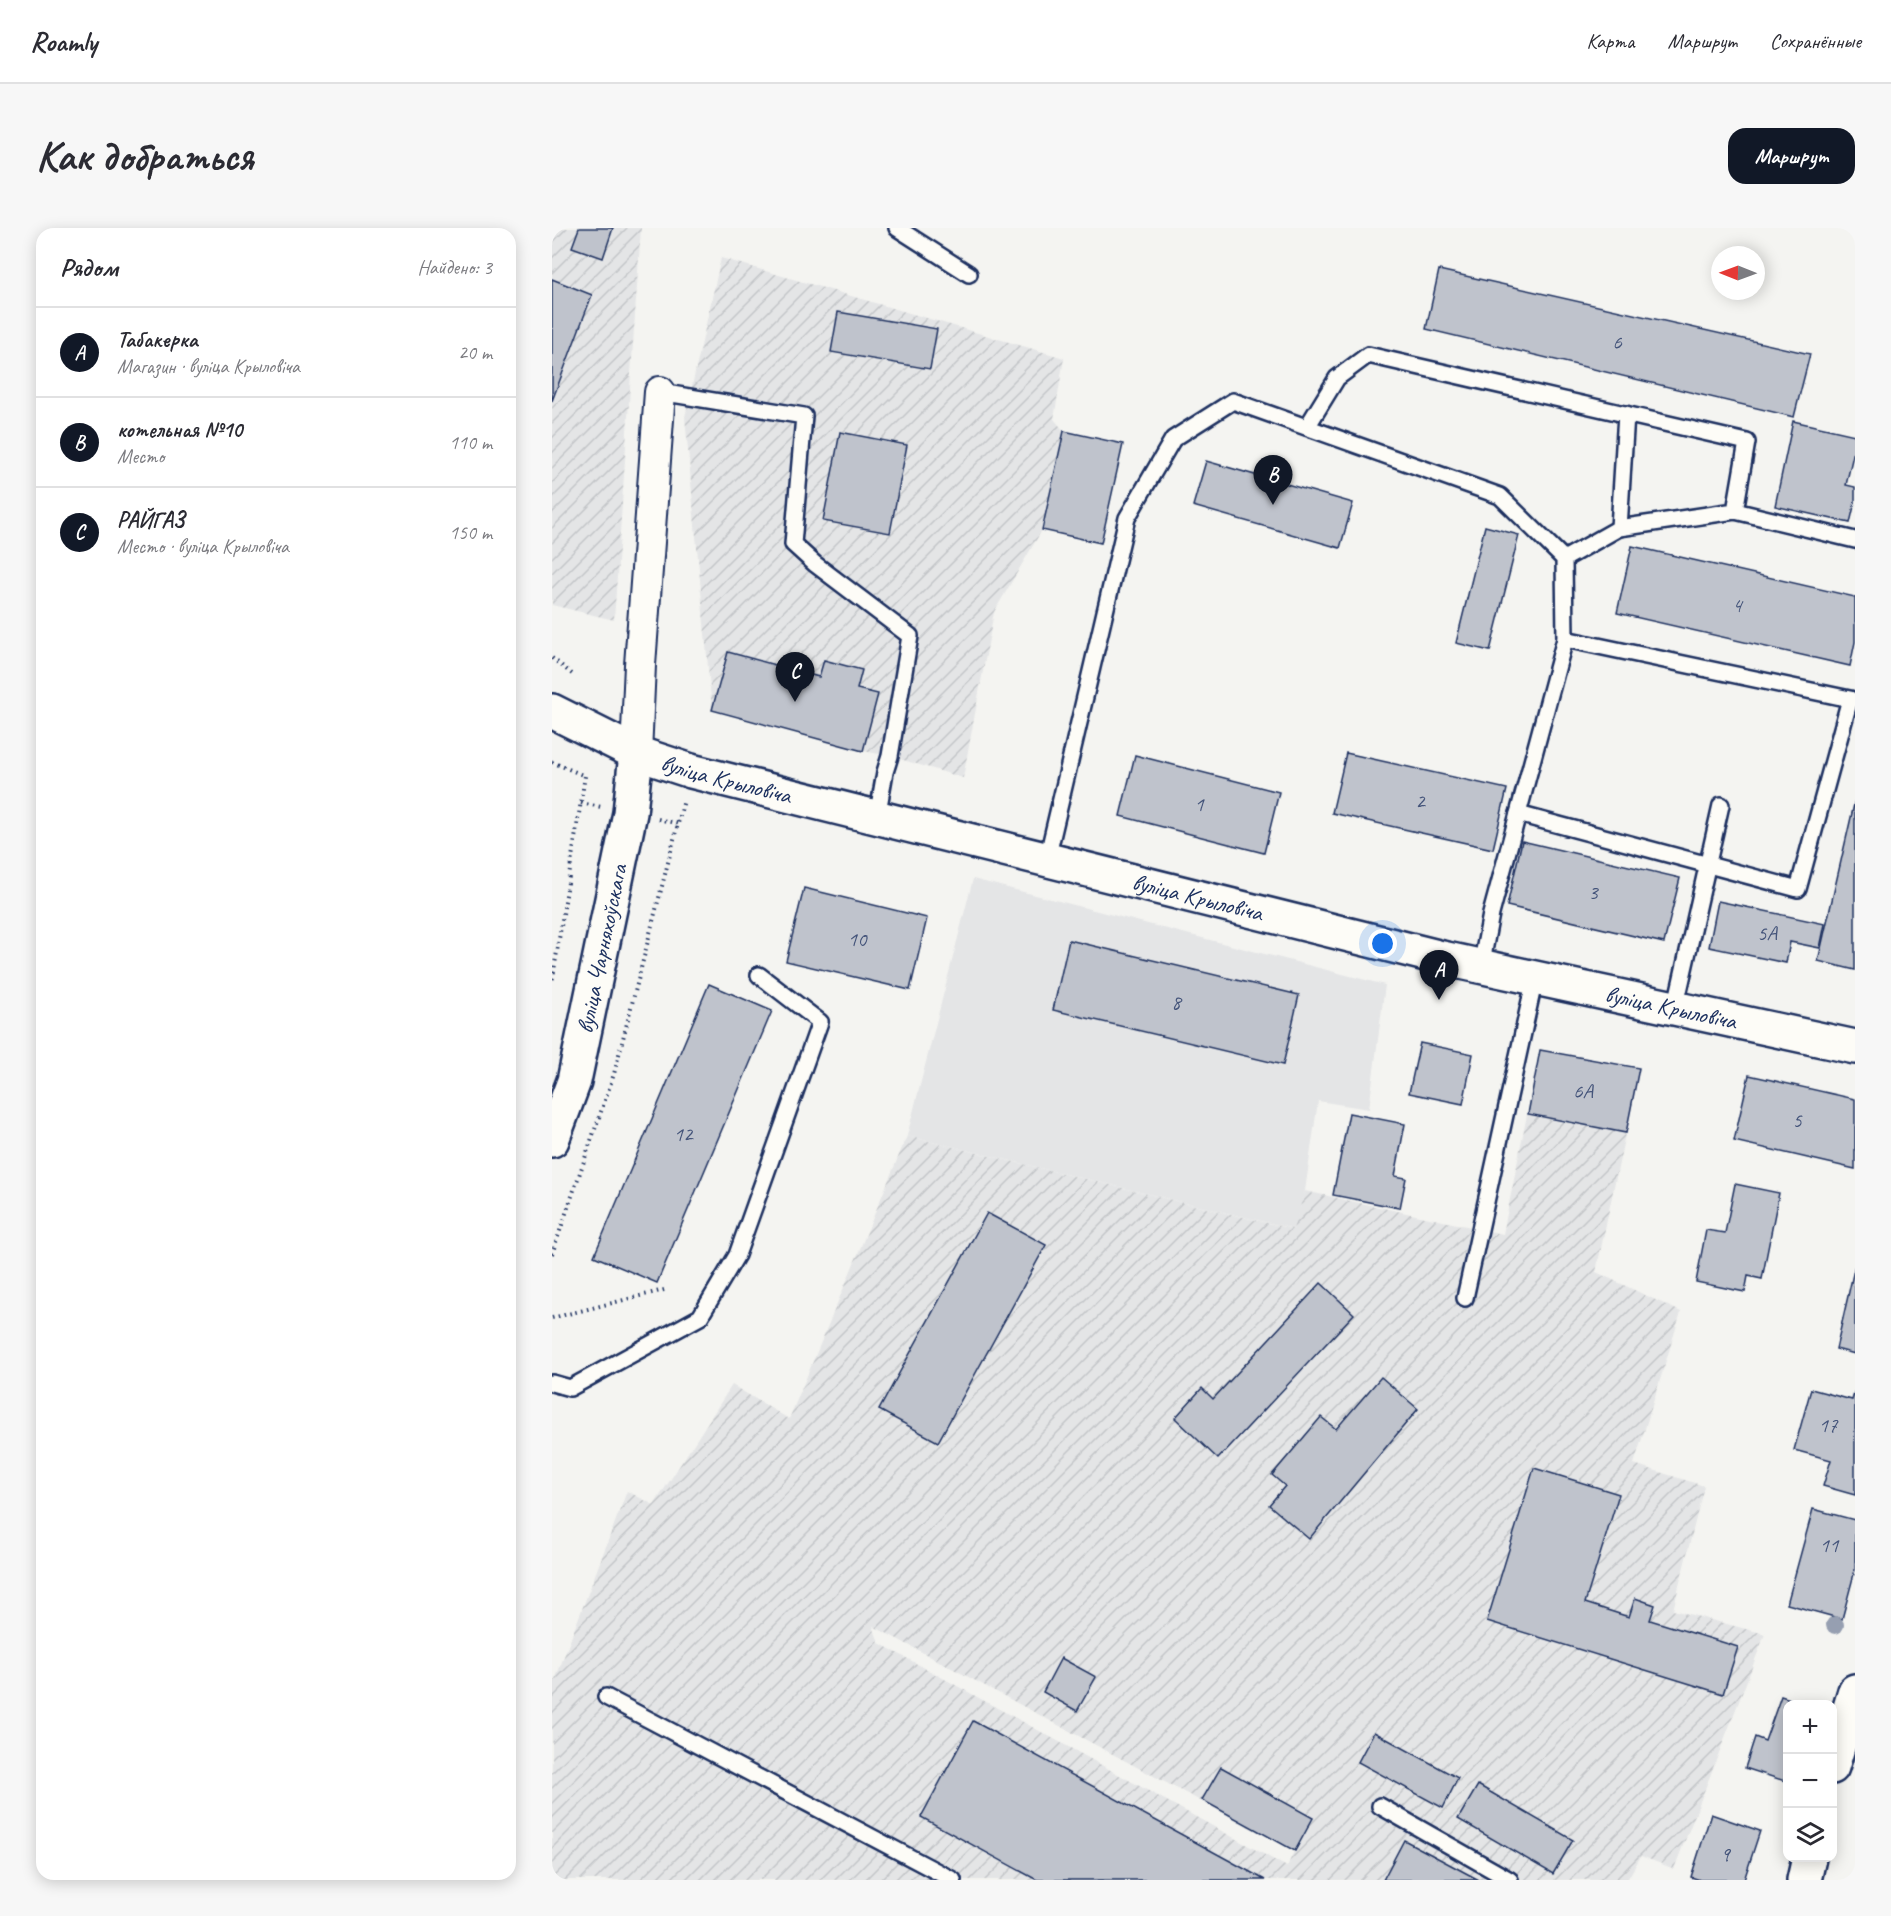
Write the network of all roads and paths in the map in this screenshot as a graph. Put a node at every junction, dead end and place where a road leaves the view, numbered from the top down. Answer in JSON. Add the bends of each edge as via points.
{"nodes":[{"id":1,"x":897,"y":228,"type":"edge"},
{"id":2,"x":969,"y":274,"type":"dead end"},
{"id":3,"x":660,"y":392,"type":"joint"},
{"id":4,"x":1626,"y":414,"type":"junction"},
{"id":5,"x":1307,"y":427,"type":"junction"},
{"id":6,"x":1735,"y":511,"type":"junction"},
{"id":7,"x":1619,"y":528,"type":"junction"},
{"id":8,"x":1855,"y":540,"type":"edge"},
{"id":9,"x":1564,"y":559,"type":"junction"},
{"id":10,"x":1565,"y":639,"type":"junction"},
{"id":11,"x":552,"y":658,"type":"edge"},
{"id":12,"x":572,"y":674,"type":"dead end"},
{"id":13,"x":552,"y":711,"type":"edge"},
{"id":14,"x":636,"y":753,"type":"junction"},
{"id":15,"x":552,"y":762,"type":"edge"},
{"id":16,"x":691,"y":771,"type":"junction"},
{"id":17,"x":1721,"y":805,"type":"dead end"},
{"id":18,"x":1518,"y":814,"type":"junction"},
{"id":19,"x":877,"y":818,"type":"junction"},
{"id":20,"x":1047,"y":859,"type":"junction"},
{"id":21,"x":1708,"y":864,"type":"junction"},
{"id":22,"x":1481,"y":967,"type":"junction"},
{"id":23,"x":759,"y":975,"type":"dead end"},
{"id":24,"x":1535,"y":978,"type":"junction"},
{"id":25,"x":552,"y":982,"type":"edge"},
{"id":26,"x":1675,"y":1009,"type":"junction"},
{"id":27,"x":1855,"y":1047,"type":"edge"},
{"id":28,"x":552,"y":1140,"type":"edge"},
{"id":29,"x":552,"y":1254,"type":"edge"},
{"id":30,"x":668,"y":1289,"type":"dead end"},
{"id":31,"x":1465,"y":1298,"type":"dead end"},
{"id":32,"x":552,"y":1318,"type":"edge"},
{"id":33,"x":552,"y":1383,"type":"edge"},
{"id":34,"x":1855,"y":1691,"type":"edge"},
{"id":35,"x":606,"y":1697,"type":"dead end"},
{"id":36,"x":1837,"y":1754,"type":"edge"},
{"id":37,"x":1380,"y":1806,"type":"dead end"},
{"id":38,"x":1808,"y":1862,"type":"edge"},
{"id":39,"x":953,"y":1880,"type":"edge"},
{"id":40,"x":1510,"y":1880,"type":"edge"},
{"id":41,"x":1803,"y":1880,"type":"edge"}],
"edges":[{"from":1,"to":2,"type":"lane"},
{"from":3,"to":14,"type":"street"},
{"from":3,"to":19,"type":"lane","via":[[804,416],[793,544],[910,636]]},
{"from":4,"to":5,"type":"lane","via":[[1368,355],[1337,378]]},
{"from":4,"to":6,"type":"lane","via":[[1746,442]]},
{"from":4,"to":7,"type":"lane"},
{"from":5,"to":9,"type":"lane","via":[[1500,496]]},
{"from":5,"to":20,"type":"lane","via":[[1233,400],[1173,439],[1127,518]]},
{"from":6,"to":7,"type":"lane"},
{"from":6,"to":8,"type":"lane"},
{"from":7,"to":9,"type":"lane"},
{"from":9,"to":10,"type":"lane"},
{"from":10,"to":18,"type":"lane"},
{"from":10,"to":21,"type":"lane","via":[[1850,699],[1798,889]]},
{"from":11,"to":12,"type":"path"},
{"from":13,"to":14,"type":"main road","name":"вуліца Крыловіча"},
{"from":14,"to":16,"type":"main road","name":"вуліца Крыловіча"},
{"from":14,"to":28,"type":"main road","name":"вуліца Чарняхоўскага","via":[[630,813],[577,1069]]},
{"from":15,"to":25,"type":"path","via":[[585,776]]},
{"from":16,"to":19,"type":"main road","name":"вуліца Крыловіча"},
{"from":16,"to":29,"type":"path","via":[[614,1074]]},
{"from":17,"to":21,"type":"lane"},
{"from":18,"to":21,"type":"lane"},
{"from":18,"to":22,"type":"lane"},
{"from":19,"to":20,"type":"main road","name":"вуліца Крыловіча"},
{"from":20,"to":22,"type":"main road","name":"вуліца Крыловіча"},
{"from":21,"to":26,"type":"lane"},
{"from":22,"to":24,"type":"main road","name":"вуліца Крыловіча"},
{"from":23,"to":33,"type":"lane","via":[[820,1022],[737,1255],[700,1317],[570,1388]]},
{"from":24,"to":26,"type":"main road","name":"вуліца Крыловіча"},
{"from":24,"to":31,"type":"lane"},
{"from":26,"to":27,"type":"main road","name":"вуліца Крыловіча"},
{"from":30,"to":32,"type":"path"},
{"from":34,"to":36,"type":"main road"},
{"from":35,"to":39,"type":"lane"},
{"from":37,"to":40,"type":"lane"},
{"from":38,"to":41,"type":"main road"}]}
